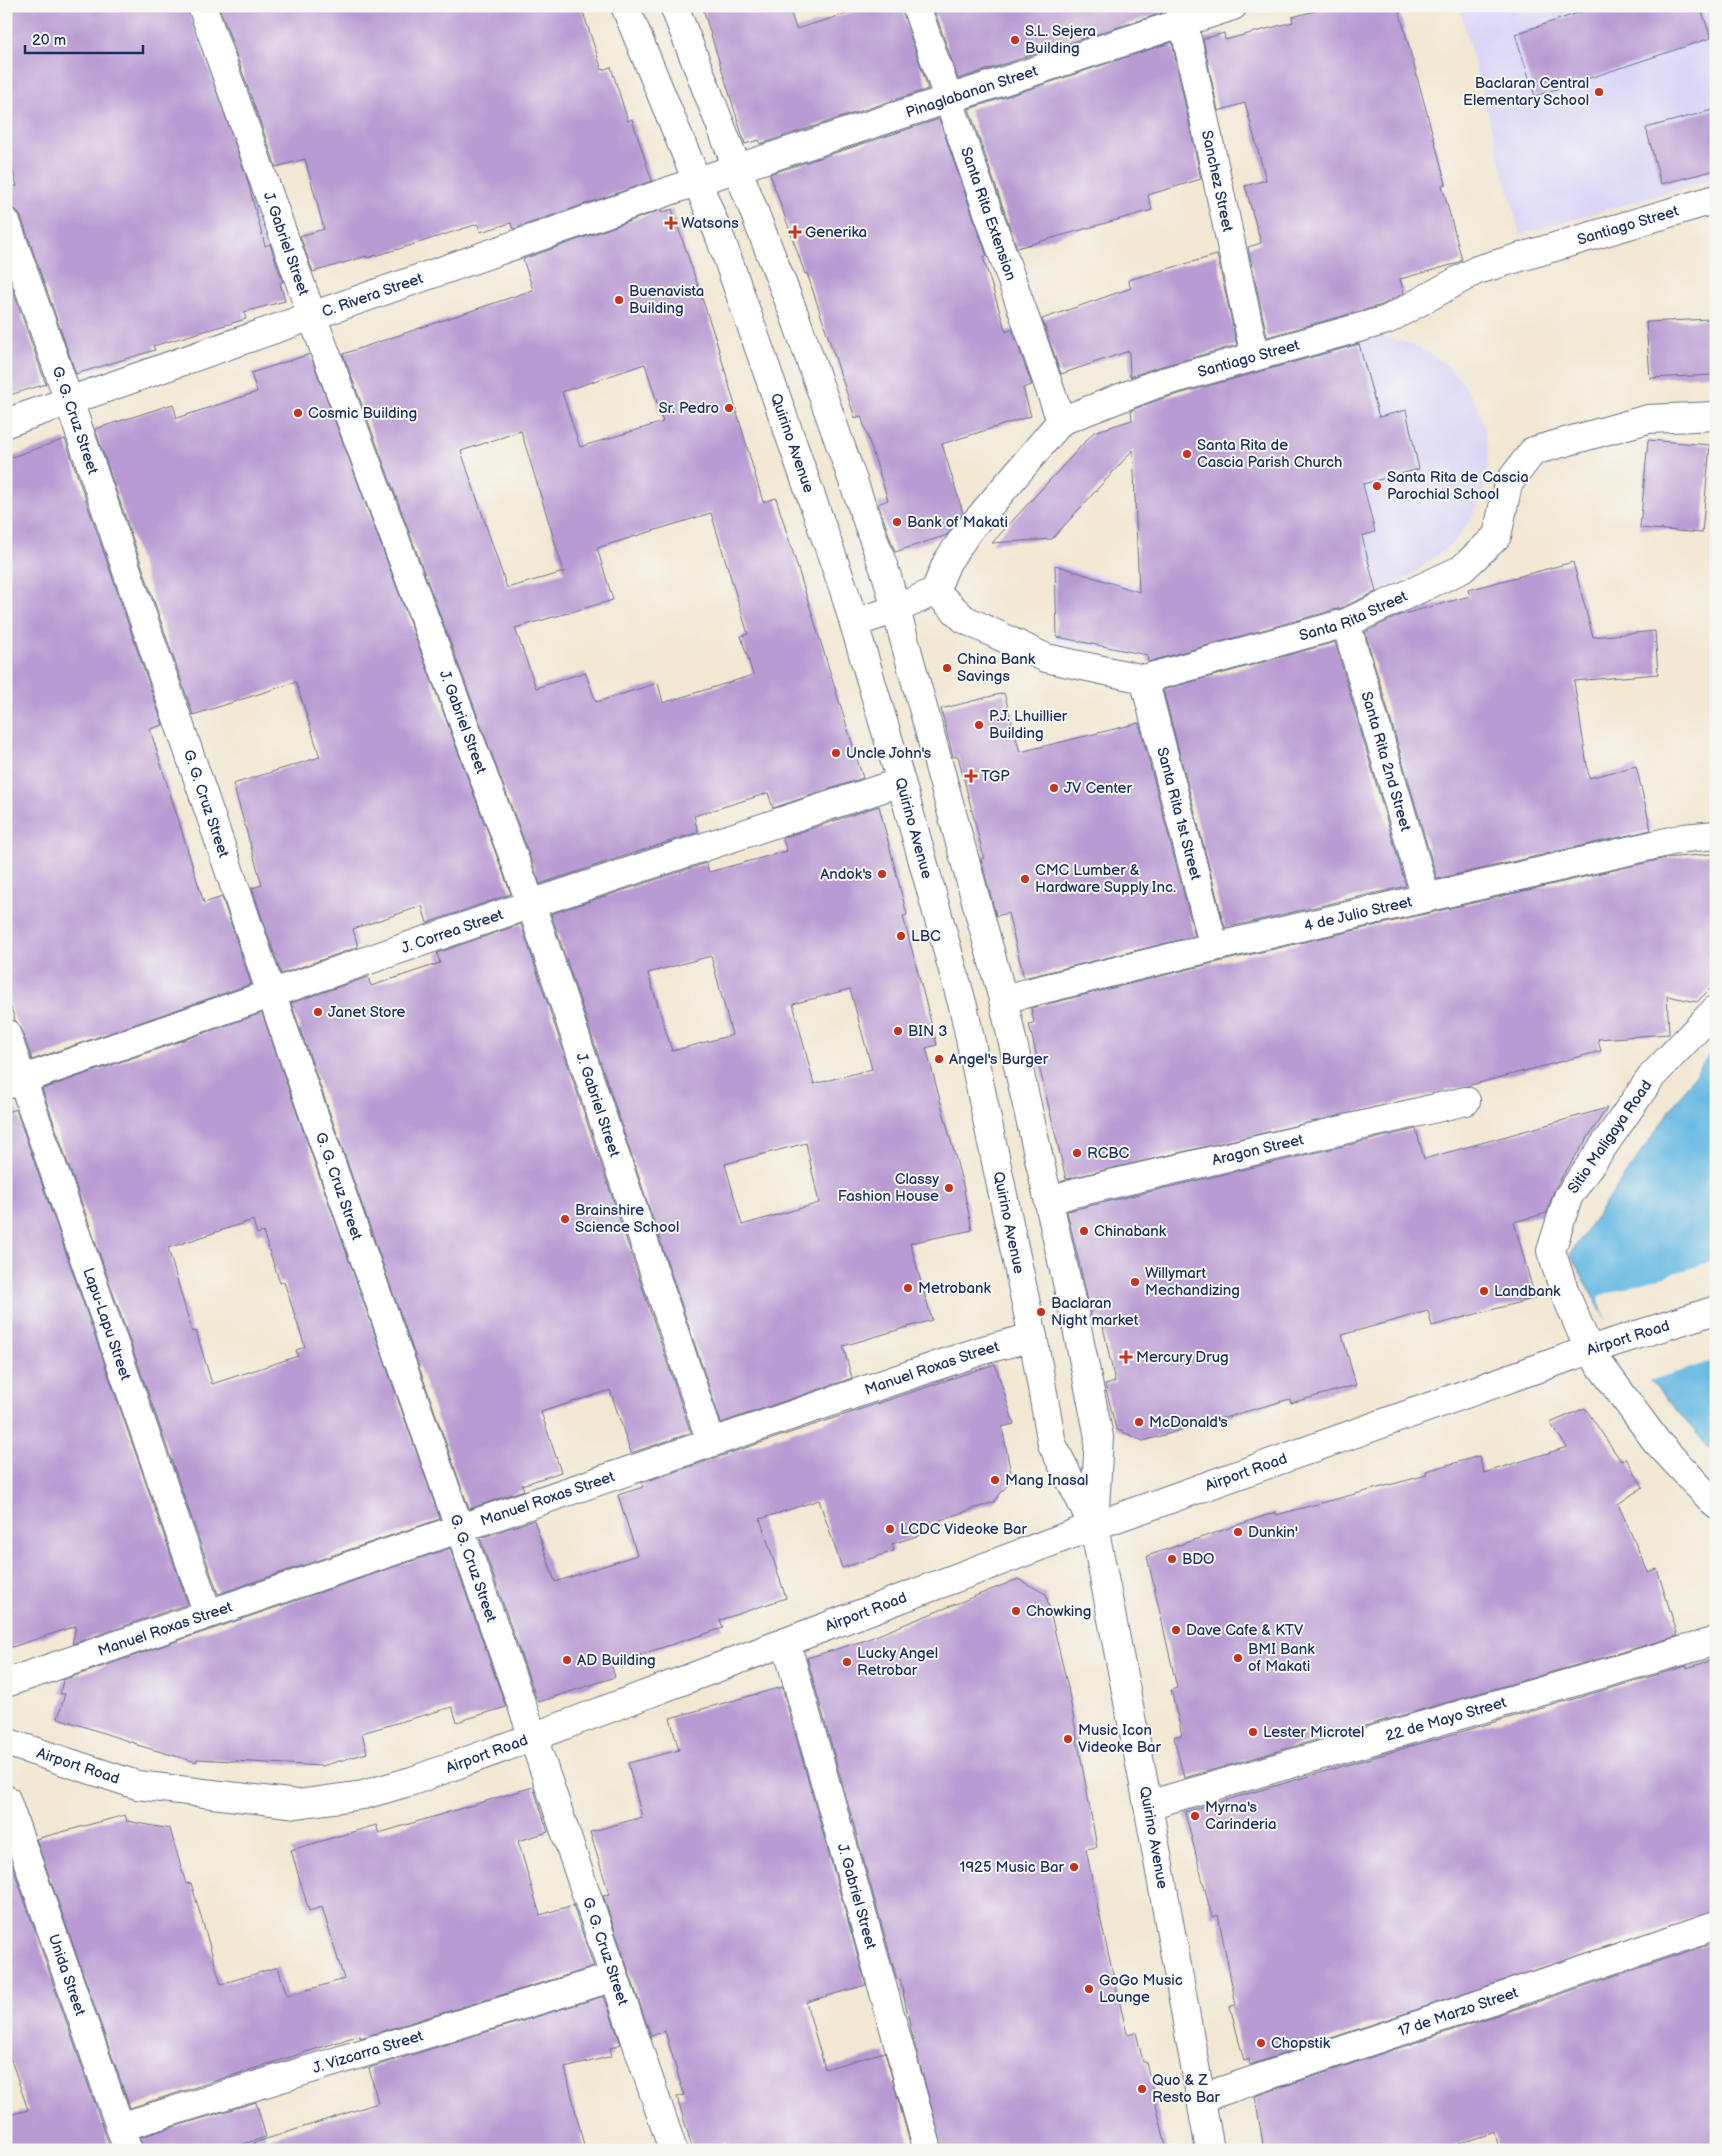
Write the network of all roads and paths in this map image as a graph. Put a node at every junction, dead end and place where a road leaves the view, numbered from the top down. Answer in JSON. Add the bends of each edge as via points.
{"nodes":[{"id":1,"x":202,"y":6,"type":"edge"},
{"id":2,"x":625,"y":6,"type":"edge"},
{"id":3,"x":674,"y":6,"type":"edge"},
{"id":4,"x":916,"y":6,"type":"edge"},
{"id":5,"x":1233,"y":6,"type":"edge"},
{"id":6,"x":1183,"y":14,"type":"edge"},
{"id":7,"x":947,"y":98,"type":"junction"},
{"id":8,"x":739,"y":168,"type":"junction"},
{"id":9,"x":698,"y":181,"type":"junction"},
{"id":10,"x":1716,"y":199,"type":"edge"},
{"id":11,"x":6,"y":222,"type":"edge"},
{"id":12,"x":312,"y":316,"type":"junction"},
{"id":13,"x":1255,"y":356,"type":"junction"},
{"id":14,"x":69,"y":401,"type":"junction"},
{"id":15,"x":1716,"y":416,"type":"edge"},
{"id":16,"x":1061,"y":421,"type":"junction"},
{"id":17,"x":6,"y":423,"type":"edge"},
{"id":18,"x":935,"y":591,"type":"junction"},
{"id":19,"x":897,"y":609,"type":"junction"},
{"id":20,"x":854,"y":622,"type":"junction"},
{"id":21,"x":1346,"y":624,"type":"junction"},
{"id":22,"x":1144,"y":679,"type":"junction"},
{"id":23,"x":901,"y":782,"type":"junction"},
{"id":24,"x":1716,"y":835,"type":"edge"},
{"id":25,"x":1426,"y":898,"type":"junction"},
{"id":26,"x":531,"y":904,"type":"junction"},
{"id":27,"x":1214,"y":947,"type":"junction"},
{"id":28,"x":271,"y":993,"type":"junction"},
{"id":29,"x":1003,"y":999,"type":"junction"},
{"id":30,"x":1716,"y":1009,"type":"edge"},
{"id":31,"x":6,"y":1033,"type":"edge"},
{"id":32,"x":14,"y":1082,"type":"edge"},
{"id":33,"x":1466,"y":1101,"type":"dead end"},
{"id":34,"x":1049,"y":1201,"type":"junction"},
{"id":35,"x":1716,"y":1310,"type":"edge"},
{"id":36,"x":1033,"y":1336,"type":"junction"},
{"id":37,"x":1601,"y":1346,"type":"junction"},
{"id":38,"x":711,"y":1442,"type":"junction"},
{"id":39,"x":1716,"y":1504,"type":"edge"},
{"id":40,"x":1094,"y":1526,"type":"junction"},
{"id":41,"x":460,"y":1528,"type":"junction"},
{"id":42,"x":208,"y":1614,"type":"junction"},
{"id":43,"x":1716,"y":1641,"type":"edge"},
{"id":44,"x":786,"y":1642,"type":"junction"},
{"id":45,"x":6,"y":1683,"type":"edge"},
{"id":46,"x":533,"y":1737,"type":"junction"},
{"id":47,"x":6,"y":1742,"type":"edge"},
{"id":48,"x":6,"y":1800,"type":"edge"},
{"id":49,"x":1148,"y":1805,"type":"junction"},
{"id":50,"x":1716,"y":1925,"type":"edge"},
{"id":51,"x":614,"y":1978,"type":"junction"},
{"id":52,"x":1200,"y":2098,"type":"junction"},
{"id":53,"x":124,"y":2138,"type":"edge"},
{"id":54,"x":673,"y":2150,"type":"edge"},
{"id":55,"x":928,"y":2150,"type":"edge"},
{"id":56,"x":1210,"y":2150,"type":"edge"}],
"edges":[{"from":1,"to":12,"type":"street","name":"J. Gabriel Street"},
{"from":2,"to":9,"type":"street","name":"Quirino Avenue"},
{"from":3,"to":8,"type":"street","name":"Quirino Avenue"},
{"from":4,"to":7,"type":"street","name":"Santa Rita Extension"},
{"from":5,"to":6,"type":"street","name":"Pinaglabanan Street"},
{"from":6,"to":7,"type":"street","name":"Pinaglabanan Street"},
{"from":6,"to":13,"type":"street","name":"Sanchez Street"},
{"from":7,"to":8,"type":"street","name":"Pinaglabanan Street"},
{"from":7,"to":16,"type":"street","name":"Santa Rita Extension"},
{"from":8,"to":9,"type":"street","name":"C. Rivera Street"},
{"from":8,"to":19,"type":"street","name":"Quirino Avenue","via":[[794,314]]},
{"from":9,"to":12,"type":"street","name":"C. Rivera Street"},
{"from":9,"to":20,"type":"street","name":"Quirino Avenue"},
{"from":10,"to":13,"type":"street","name":"Santiago Street","via":[[1477,270],[1387,320]]},
{"from":11,"to":14,"type":"street","name":"G. G. Cruz Street"},
{"from":12,"to":14,"type":"street","name":"C. Rivera Street"},
{"from":12,"to":26,"type":"street","name":"J. Gabriel Street"},
{"from":13,"to":16,"type":"street","name":"Santiago Street","via":[[1156,384]]},
{"from":14,"to":17,"type":"street","name":"C. Rivera Street"},
{"from":14,"to":28,"type":"street","name":"G. G. Cruz Street"},
{"from":15,"to":21,"type":"street","name":"Santa Rita Street","via":[[1648,419],[1533,452],[1508,484],[1496,536],[1462,570]]},
{"from":16,"to":18,"type":"street","name":"Santiago Street","via":[[969,530],[947,562]]},
{"from":18,"to":19,"type":"street"},
{"from":18,"to":22,"type":"street","name":"Santa Rita Street","via":[[964,619],[1046,658]]},
{"from":19,"to":20,"type":"street"},
{"from":19,"to":29,"type":"street","name":"Quirino Avenue"},
{"from":20,"to":23,"type":"street","name":"Quirino Avenue"},
{"from":21,"to":22,"type":"street","name":"Santa Rita Street"},
{"from":21,"to":25,"type":"street","name":"Santa Rita 2nd Street"},
{"from":22,"to":27,"type":"street","name":"Santa Rita 1st Street"},
{"from":23,"to":26,"type":"street","name":"J. Correa Street"},
{"from":23,"to":36,"type":"street","name":"Quirino Avenue","via":[[964,1010]]},
{"from":24,"to":25,"type":"street","name":"4 de Julio Street","via":[[1684,838]]},
{"from":25,"to":27,"type":"street","name":"4 de Julio Street"},
{"from":26,"to":28,"type":"street","name":"J. Correa Street"},
{"from":26,"to":38,"type":"street","name":"J. Gabriel Street"},
{"from":27,"to":29,"type":"street","name":"4 de Julio Street"},
{"from":28,"to":32,"type":"street","name":"J. Correa Street"},
{"from":28,"to":41,"type":"street","name":"G. G. Cruz Street"},
{"from":29,"to":34,"type":"street","name":"Quirino Avenue"},
{"from":30,"to":37,"type":"street","name":"Sitio Maligaya Road","via":[[1652,1076],[1568,1197],[1551,1251],[1565,1293]]},
{"from":31,"to":32,"type":"street","name":"Lapu-Lapu Street"},
{"from":32,"to":42,"type":"street","name":"Lapu-Lapu Street"},
{"from":33,"to":34,"type":"street","name":"Aragon Street"},
{"from":34,"to":40,"type":"street","name":"Quirino Avenue","via":[[1099,1437]]},
{"from":35,"to":37,"type":"street","name":"Airport Road"},
{"from":36,"to":38,"type":"street","name":"Manuel Roxas Street"},
{"from":36,"to":40,"type":"street","name":"Quirino Avenue","via":[[1052,1444]]},
{"from":37,"to":39,"type":"street","name":"Sitio Maligaya Road","via":[[1656,1441]]},
{"from":37,"to":40,"type":"street","name":"Airport Road"},
{"from":38,"to":41,"type":"street","name":"Manuel Roxas Street"},
{"from":40,"to":44,"type":"street","name":"Airport Road"},
{"from":40,"to":49,"type":"street","name":"Quirino Avenue"},
{"from":41,"to":42,"type":"street","name":"Manuel Roxas Street"},
{"from":41,"to":46,"type":"street","name":"G. G. Cruz Street"},
{"from":42,"to":45,"type":"street","name":"Manuel Roxas Street"},
{"from":43,"to":49,"type":"street","name":"22 de Mayo Street"},
{"from":44,"to":46,"type":"street","name":"Airport Road"},
{"from":44,"to":55,"type":"street","name":"J. Gabriel Street"},
{"from":46,"to":47,"type":"street","name":"Airport Road","via":[[412,1781],[363,1795],[297,1804],[137,1784]]},
{"from":46,"to":51,"type":"street","name":"G. G. Cruz Street"},
{"from":48,"to":53,"type":"street","name":"Unida Street"},
{"from":49,"to":52,"type":"street","name":"Quirino Avenue"},
{"from":50,"to":52,"type":"street","name":"17 de Marzo Street"},
{"from":51,"to":53,"type":"street","name":"J. Vizcarra Street"},
{"from":51,"to":54,"type":"street","name":"G. G. Cruz Street"},
{"from":52,"to":56,"type":"street","name":"Quirino Avenue"}]}
